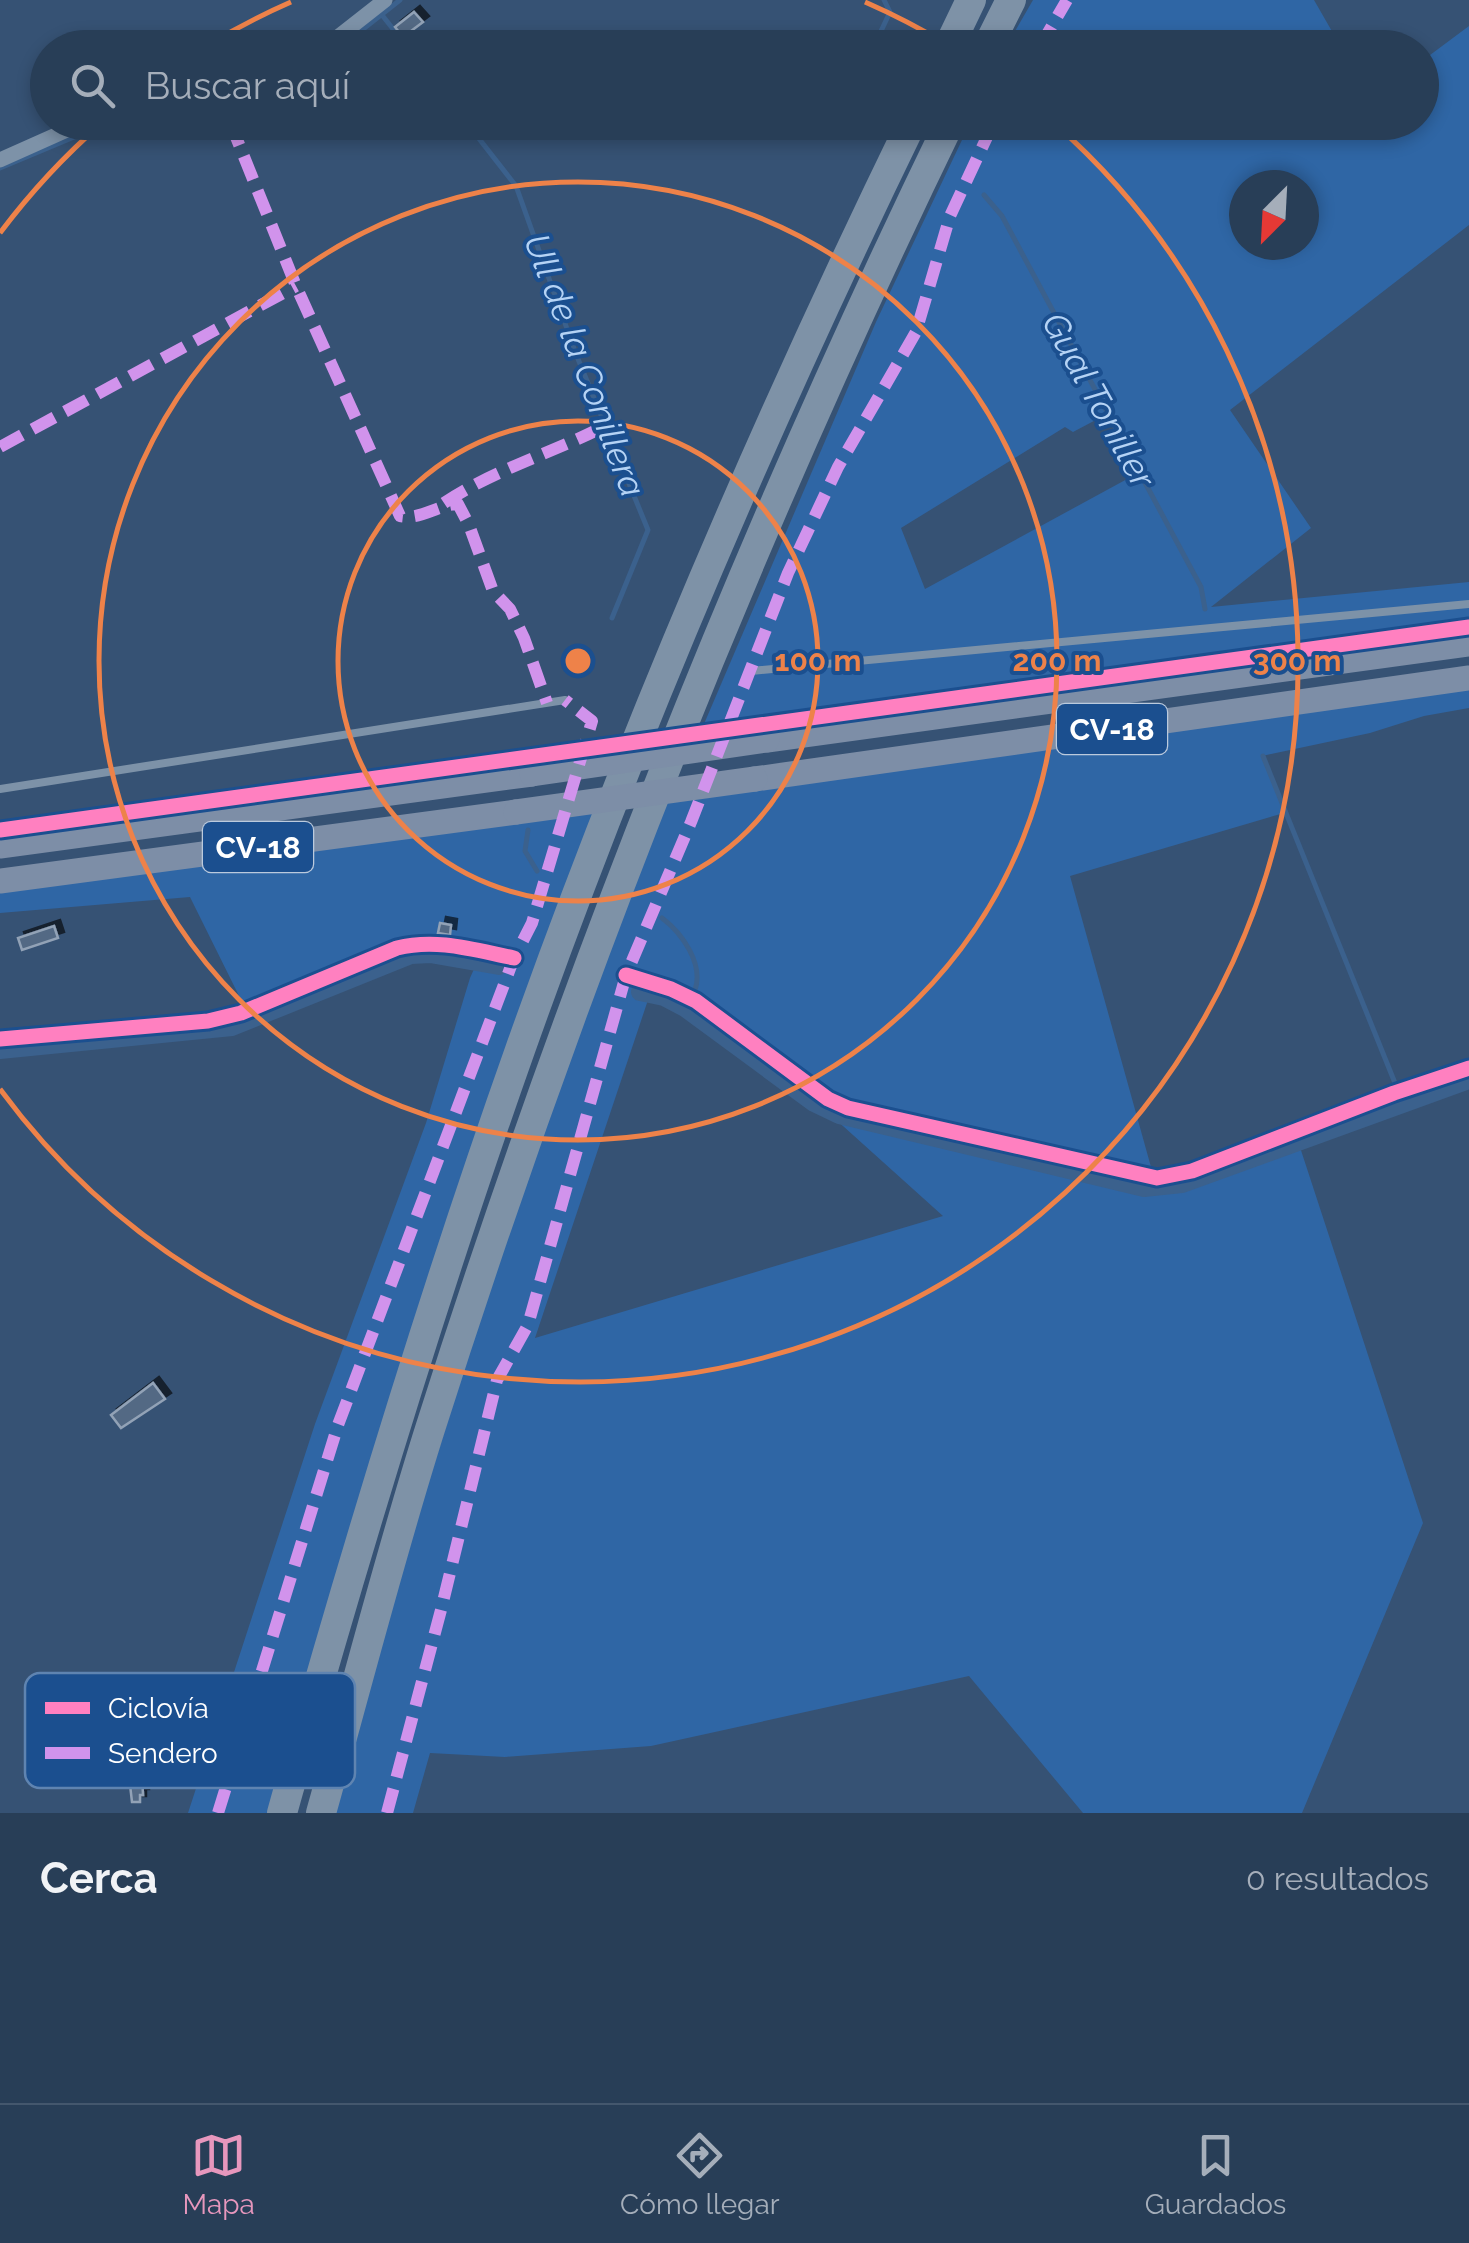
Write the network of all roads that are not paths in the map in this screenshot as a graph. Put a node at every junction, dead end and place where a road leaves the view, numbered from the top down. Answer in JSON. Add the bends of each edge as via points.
{"nodes":[{"id":1,"x":385,"y":0,"type":"edge"},
{"id":2,"x":971,"y":0,"type":"edge"},
{"id":3,"x":1009,"y":3,"type":"edge"},
{"id":4,"x":347,"y":30,"type":"edge"},
{"id":5,"x":952,"y":30,"type":"edge"},
{"id":6,"x":996,"y":30,"type":"edge"},
{"id":7,"x":45,"y":140,"type":"edge"},
{"id":8,"x":896,"y":140,"type":"edge"},
{"id":9,"x":903,"y":140,"type":"edge"},
{"id":10,"x":941,"y":140,"type":"edge"},
{"id":11,"x":0,"y":160,"type":"edge"},
{"id":12,"x":827,"y":297,"type":"junction"},
{"id":13,"x":1469,"y":604,"type":"edge"},
{"id":14,"x":1469,"y":644,"type":"edge"},
{"id":15,"x":751,"y":671,"type":"dead end"},
{"id":16,"x":1469,"y":678,"type":"edge"},
{"id":17,"x":565,"y":700,"type":"dead end"},
{"id":18,"x":0,"y":789,"type":"edge"},
{"id":19,"x":0,"y":846,"type":"edge"},
{"id":20,"x":0,"y":881,"type":"edge"},
{"id":21,"x":514,"y":958,"type":"dead end"},
{"id":22,"x":626,"y":975,"type":"dead end"},
{"id":23,"x":0,"y":1039,"type":"edge"},
{"id":24,"x":1469,"y":1068,"type":"edge"},
{"id":25,"x":323,"y":1673,"type":"edge"},
{"id":26,"x":355,"y":1694,"type":"edge"},
{"id":27,"x":289,"y":1788,"type":"edge"},
{"id":28,"x":328,"y":1788,"type":"edge"},
{"id":29,"x":282,"y":1813,"type":"edge"},
{"id":30,"x":321,"y":1813,"type":"edge"}],
"edges":[{"from":1,"to":4,"type":"street"},
{"from":2,"to":5,"type":"highway"},
{"from":3,"to":6,"type":"highway"},
{"from":7,"to":11,"type":"street"},
{"from":8,"to":12,"type":"lane"},
{"from":9,"to":12,"type":"highway"},
{"from":10,"to":26,"type":"highway","via":[[858,312],[728,614],[552,1068],[430,1430]]},
{"from":12,"to":25,"type":"highway","via":[[614,799],[520,1050],[398,1413]]},
{"from":13,"to":15,"type":"lane"},
{"from":14,"to":19,"type":"main road","number":"CV-18","bridge":true},
{"from":16,"to":20,"type":"main road","number":"CV-18","bridge":true},
{"from":17,"to":18,"type":"lane"},
{"from":21,"to":23,"type":"street","via":[[420,942],[241,1013]]},
{"from":22,"to":24,"type":"street","via":[[696,1002],[848,1108],[1157,1178],[1192,1171]]},
{"from":27,"to":29,"type":"highway"},
{"from":28,"to":30,"type":"highway"}]}
